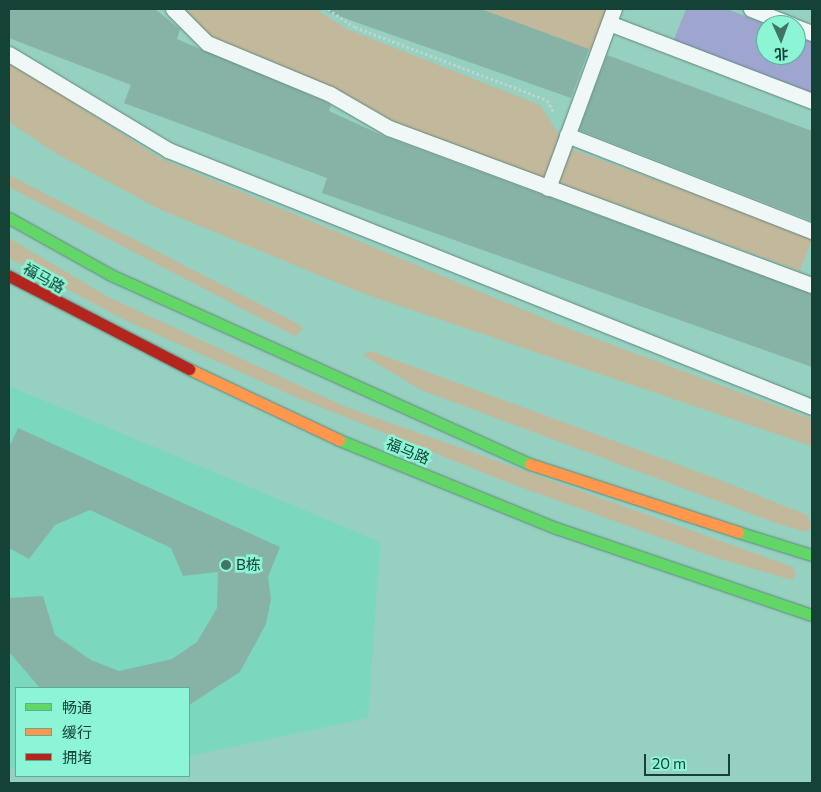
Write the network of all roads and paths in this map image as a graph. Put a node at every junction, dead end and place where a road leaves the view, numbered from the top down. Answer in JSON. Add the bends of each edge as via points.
{"nodes":[{"id":1,"x":173,"y":9,"type":"edge"},
{"id":2,"x":328,"y":9,"type":"edge"},
{"id":3,"x":751,"y":9,"type":"edge"},
{"id":4,"x":766,"y":15,"type":"edge"},
{"id":5,"x":611,"y":16,"type":"edge"},
{"id":6,"x":9,"y":54,"type":"edge"},
{"id":7,"x":812,"y":101,"type":"edge"},
{"id":8,"x":567,"y":135,"type":"junction"},
{"id":9,"x":548,"y":188,"type":"junction"},
{"id":10,"x":9,"y":218,"type":"edge"},
{"id":11,"x":812,"y":231,"type":"edge"},
{"id":12,"x":9,"y":276,"type":"edge"},
{"id":13,"x":812,"y":285,"type":"edge"},
{"id":14,"x":812,"y":407,"type":"edge"},
{"id":15,"x":812,"y":555,"type":"edge"},
{"id":16,"x":812,"y":615,"type":"edge"}],
"edges":[{"from":1,"to":9,"type":"lane","via":[[207,44],[330,94],[389,128]]},
{"from":2,"to":8,"type":"path","via":[[355,27],[547,100]]},
{"from":3,"to":4,"type":"lane"},
{"from":5,"to":7,"type":"lane"},
{"from":5,"to":8,"type":"lane"},
{"from":6,"to":14,"type":"lane","via":[[168,150]]},
{"from":8,"to":9,"type":"lane"},
{"from":8,"to":11,"type":"lane"},
{"from":9,"to":13,"type":"lane"},
{"from":10,"to":15,"type":"main road","via":[[111,275],[547,471]]},
{"from":12,"to":16,"type":"main road","name":"福马路","via":[[162,356],[330,436],[556,528]]}]}
